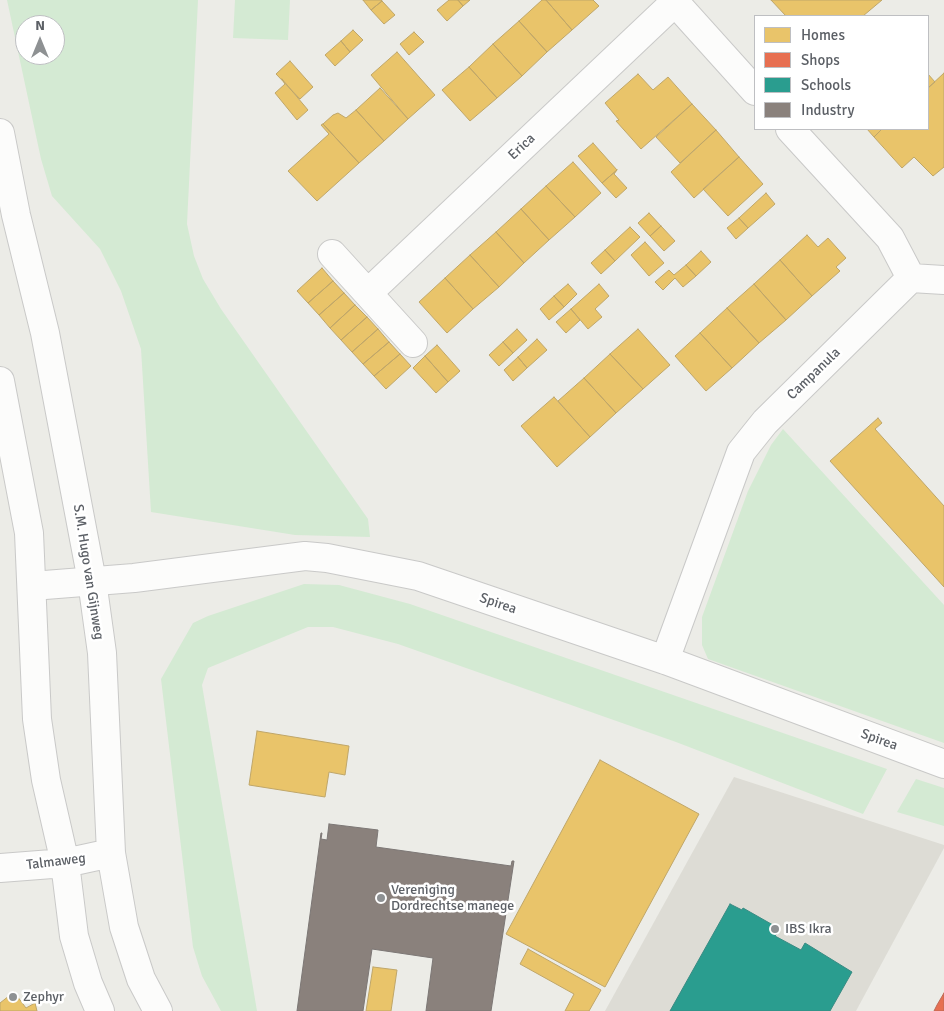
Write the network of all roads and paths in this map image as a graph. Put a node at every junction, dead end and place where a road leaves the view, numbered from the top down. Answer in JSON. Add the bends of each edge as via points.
{"nodes":[{"id":1,"x":674,"y":1,"type":"edge"},
{"id":2,"x":754,"y":89,"type":"edge"},
{"id":3,"x":791,"y":130,"type":"edge"},
{"id":4,"x":0,"y":133,"type":"edge"},
{"id":5,"x":332,"y":254,"type":"dead end"},
{"id":6,"x":911,"y":278,"type":"junction"},
{"id":7,"x":944,"y":280,"type":"edge"},
{"id":8,"x":369,"y":292,"type":"junction"},
{"id":9,"x":413,"y":343,"type":"dead end"},
{"id":10,"x":0,"y":381,"type":"edge"},
{"id":11,"x":92,"y":581,"type":"junction"},
{"id":12,"x":32,"y":586,"type":"junction"},
{"id":13,"x":665,"y":660,"type":"junction"},
{"id":14,"x":944,"y":764,"type":"edge"},
{"id":15,"x":111,"y":853,"type":"junction"},
{"id":16,"x":65,"y":863,"type":"junction"},
{"id":17,"x":0,"y":868,"type":"edge"},
{"id":18,"x":100,"y":1011,"type":"edge"},
{"id":19,"x":158,"y":1011,"type":"edge"}],
"edges":[{"from":1,"to":2,"type":"street"},
{"from":1,"to":8,"type":"street","name":"Erica"},
{"from":3,"to":6,"type":"street","via":[[890,238]]},
{"from":4,"to":11,"type":"street","name":"S.M. Hugo van Gijnweg","via":[[45,333]]},
{"from":5,"to":8,"type":"street"},
{"from":6,"to":7,"type":"street"},
{"from":6,"to":13,"type":"street","name":"Campanula","via":[[765,422],[741,452]]},
{"from":8,"to":9,"type":"street"},
{"from":10,"to":12,"type":"street","via":[[29,532]]},
{"from":11,"to":12,"type":"street","name":"Spirea"},
{"from":11,"to":13,"type":"street","name":"Spirea","via":[[305,556],[327,558],[418,576]]},
{"from":11,"to":15,"type":"street","name":"S.M. Hugo van Gijnweg","via":[[102,653]]},
{"from":12,"to":16,"type":"street","via":[[37,719],[46,780]]},
{"from":13,"to":14,"type":"street","name":"Spirea"},
{"from":15,"to":16,"type":"street","name":"Talmaweg"},
{"from":15,"to":19,"type":"street","name":"S.M. Hugo van Gijnweg","via":[[124,927],[141,979]]},
{"from":16,"to":17,"type":"street","name":"Talmaweg"},
{"from":16,"to":18,"type":"street","via":[[74,936]]}]}
